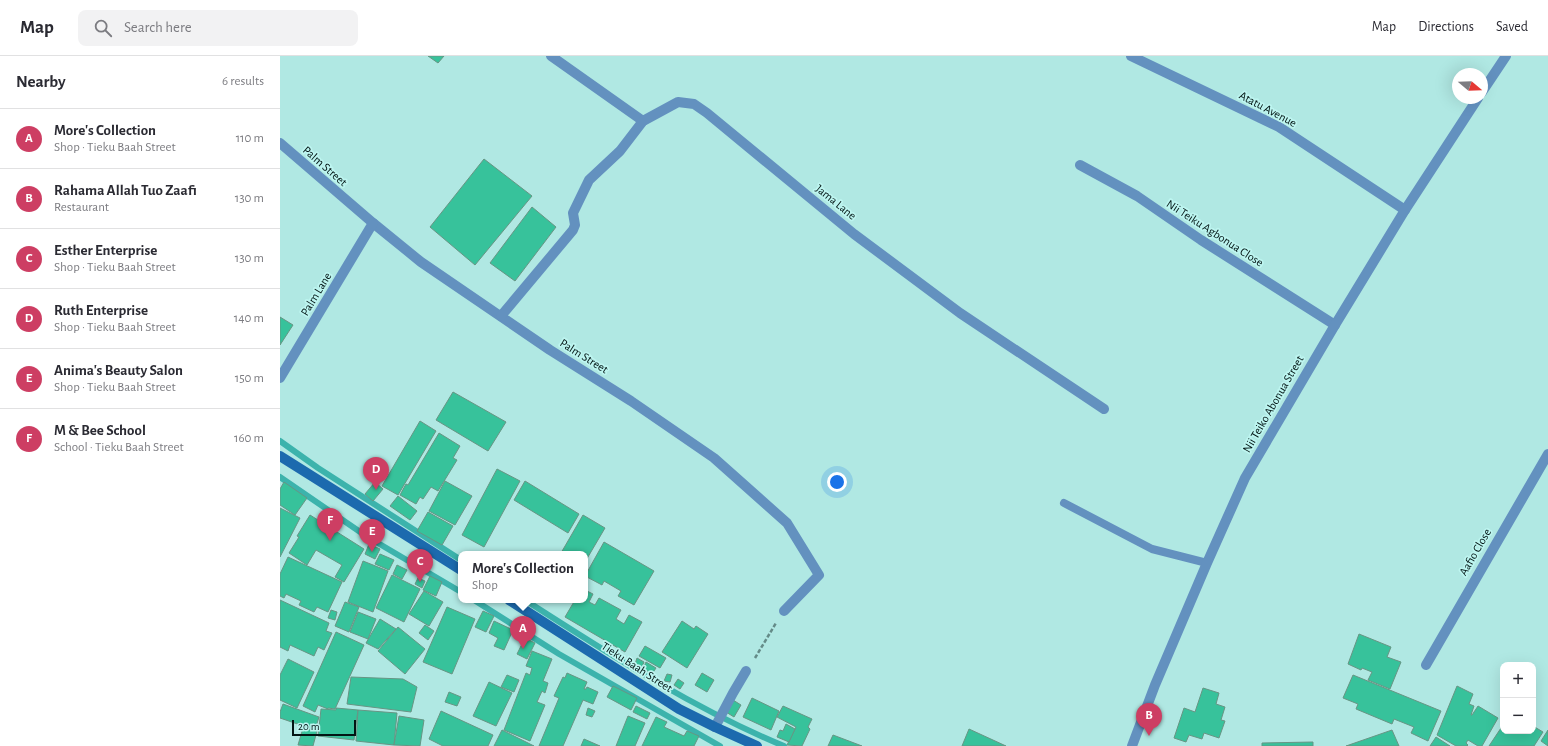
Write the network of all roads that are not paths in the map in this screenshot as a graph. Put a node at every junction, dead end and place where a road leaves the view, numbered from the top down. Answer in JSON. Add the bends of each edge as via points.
{"nodes":[{"id":1,"x":551,"y":56,"type":"edge"},
{"id":2,"x":1131,"y":56,"type":"edge"},
{"id":3,"x":1506,"y":56,"type":"edge"},
{"id":4,"x":1488,"y":83,"type":"edge"},
{"id":5,"x":1474,"y":104,"type":"edge"},
{"id":6,"x":643,"y":121,"type":"junction"},
{"id":7,"x":280,"y":143,"type":"edge"},
{"id":8,"x":1080,"y":165,"type":"dead end"},
{"id":9,"x":1405,"y":210,"type":"junction"},
{"id":10,"x":373,"y":224,"type":"junction"},
{"id":11,"x":501,"y":316,"type":"junction"},
{"id":12,"x":1334,"y":325,"type":"junction"},
{"id":13,"x":280,"y":378,"type":"edge"},
{"id":14,"x":1104,"y":409,"type":"dead end"},
{"id":15,"x":1548,"y":454,"type":"edge"},
{"id":16,"x":280,"y":456,"type":"edge"},
{"id":17,"x":1064,"y":503,"type":"dead end"},
{"id":18,"x":1206,"y":563,"type":"junction"},
{"id":19,"x":458,"y":568,"type":"edge"},
{"id":20,"x":513,"y":603,"type":"edge"},
{"id":21,"x":784,"y":611,"type":"road end"},
{"id":22,"x":1426,"y":665,"type":"dead end"},
{"id":23,"x":746,"y":671,"type":"road end"},
{"id":24,"x":715,"y":727,"type":"junction"},
{"id":25,"x":757,"y":746,"type":"edge"},
{"id":26,"x":1132,"y":746,"type":"edge"}],
"edges":[{"from":1,"to":6,"type":"street"},
{"from":2,"to":9,"type":"street","name":"Atatu Avenue","via":[[1279,127]]},
{"from":3,"to":4,"type":"street"},
{"from":5,"to":9,"type":"street","name":"Nii Teiko Abonua Street"},
{"from":6,"to":11,"type":"street","via":[[620,151],[589,180],[573,213],[573,230]]},
{"from":6,"to":14,"type":"street","name":"Jama Lane","via":[[678,102],[694,104],[854,234],[954,309]]},
{"from":7,"to":10,"type":"street","name":"Palm Street"},
{"from":8,"to":12,"type":"street","name":"Nii Teiku Agbonua Close","via":[[1137,196]]},
{"from":9,"to":12,"type":"street","name":"Nii Teiko Abonua Street"},
{"from":10,"to":11,"type":"street","name":"Palm Street","via":[[421,262]]},
{"from":10,"to":13,"type":"street","name":"Palm Lane"},
{"from":11,"to":21,"type":"street","name":"Palm Street","via":[[714,458],[787,523],[819,575]]},
{"from":12,"to":18,"type":"street","name":"Nii Teiko Abonua Street","via":[[1245,478]]},
{"from":15,"to":22,"type":"street","name":"Aafio Close"},
{"from":16,"to":19,"type":"street"},
{"from":17,"to":18,"type":"lane","via":[[1152,549]]},
{"from":18,"to":26,"type":"street","name":"Nii Teiko Abonua Street"},
{"from":20,"to":24,"type":"street","name":"Tieku Baah Street","via":[[679,709]]},
{"from":23,"to":24,"type":"street"},
{"from":24,"to":25,"type":"street","name":"Tieku Baah Street"}]}
